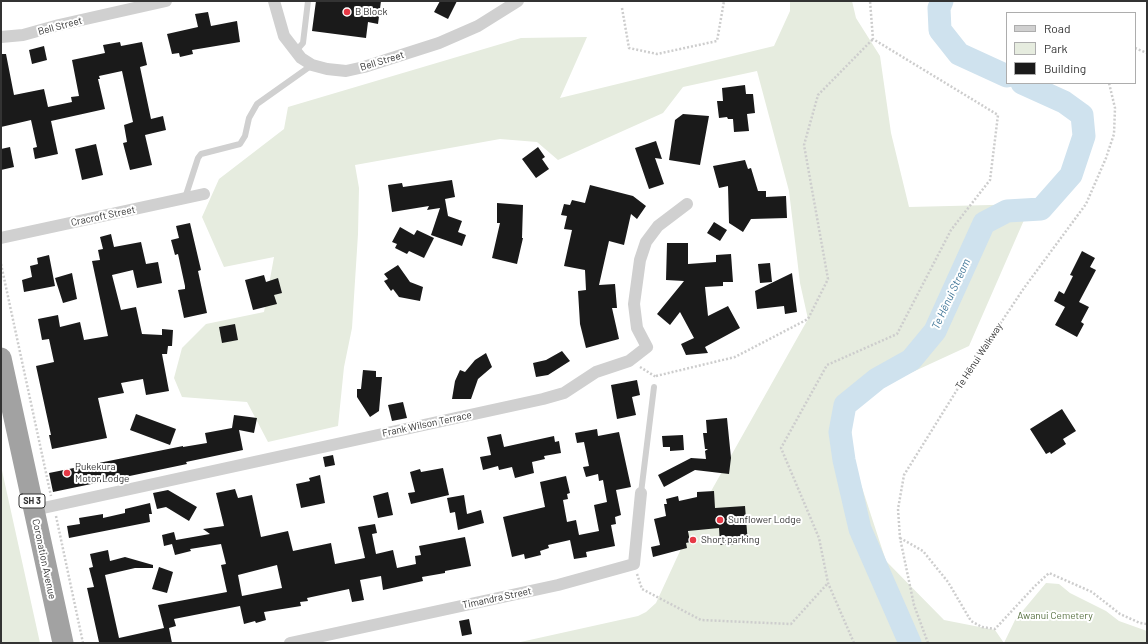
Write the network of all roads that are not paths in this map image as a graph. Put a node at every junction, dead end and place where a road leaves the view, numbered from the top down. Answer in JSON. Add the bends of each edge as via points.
{"nodes":[{"id":1,"x":166,"y":1,"type":"edge"},
{"id":2,"x":274,"y":1,"type":"edge"},
{"id":3,"x":308,"y":1,"type":"edge"},
{"id":4,"x":518,"y":1,"type":"edge"},
{"id":5,"x":1,"y":37,"type":"edge"},
{"id":6,"x":296,"y":52,"type":"junction"},
{"id":7,"x":312,"y":65,"type":"junction"},
{"id":8,"x":204,"y":194,"type":"dead end"},
{"id":9,"x":185,"y":198,"type":"junction"},
{"id":10,"x":687,"y":204,"type":"dead end"},
{"id":11,"x":1,"y":238,"type":"edge"},
{"id":12,"x":1,"y":358,"type":"edge"},
{"id":13,"x":654,"y":387,"type":"road end"},
{"id":14,"x":641,"y":493,"type":"joint"},
{"id":15,"x":34,"y":510,"type":"junction"},
{"id":16,"x":63,"y":643,"type":"edge"},
{"id":17,"x":290,"y":643,"type":"edge"}],
"edges":[{"from":1,"to":5,"type":"street","name":"Bell Street","via":[[23,35]]},
{"from":2,"to":6,"type":"street","name":"Bell Street","via":[[284,36]]},
{"from":3,"to":6,"type":"lane","via":[[303,43]]},
{"from":4,"to":7,"type":"street","name":"Bell Street","via":[[478,26],[439,43],[364,67],[346,71]]},
{"from":6,"to":7,"type":"street","name":"Bell Street"},
{"from":7,"to":9,"type":"lane","via":[[257,104],[240,144],[201,154]]},
{"from":8,"to":9,"type":"street","name":"Cracroft Street"},
{"from":9,"to":11,"type":"street","name":"Cracroft Street"},
{"from":10,"to":15,"type":"street","name":"Frank Wilson Terrace","via":[[658,226],[646,242],[636,280],[634,304],[637,328],[647,347],[629,361],[596,372],[564,393]]},
{"from":12,"to":15,"type":"highway","name":"Coronation Avenue","number":"SH 3"},
{"from":13,"to":14,"type":"lane"},
{"from":14,"to":17,"type":"street","name":"Timandra Street","via":[[634,564],[558,585]]},
{"from":15,"to":16,"type":"highway","name":"Coronation Avenue","number":"SH 3"}]}
